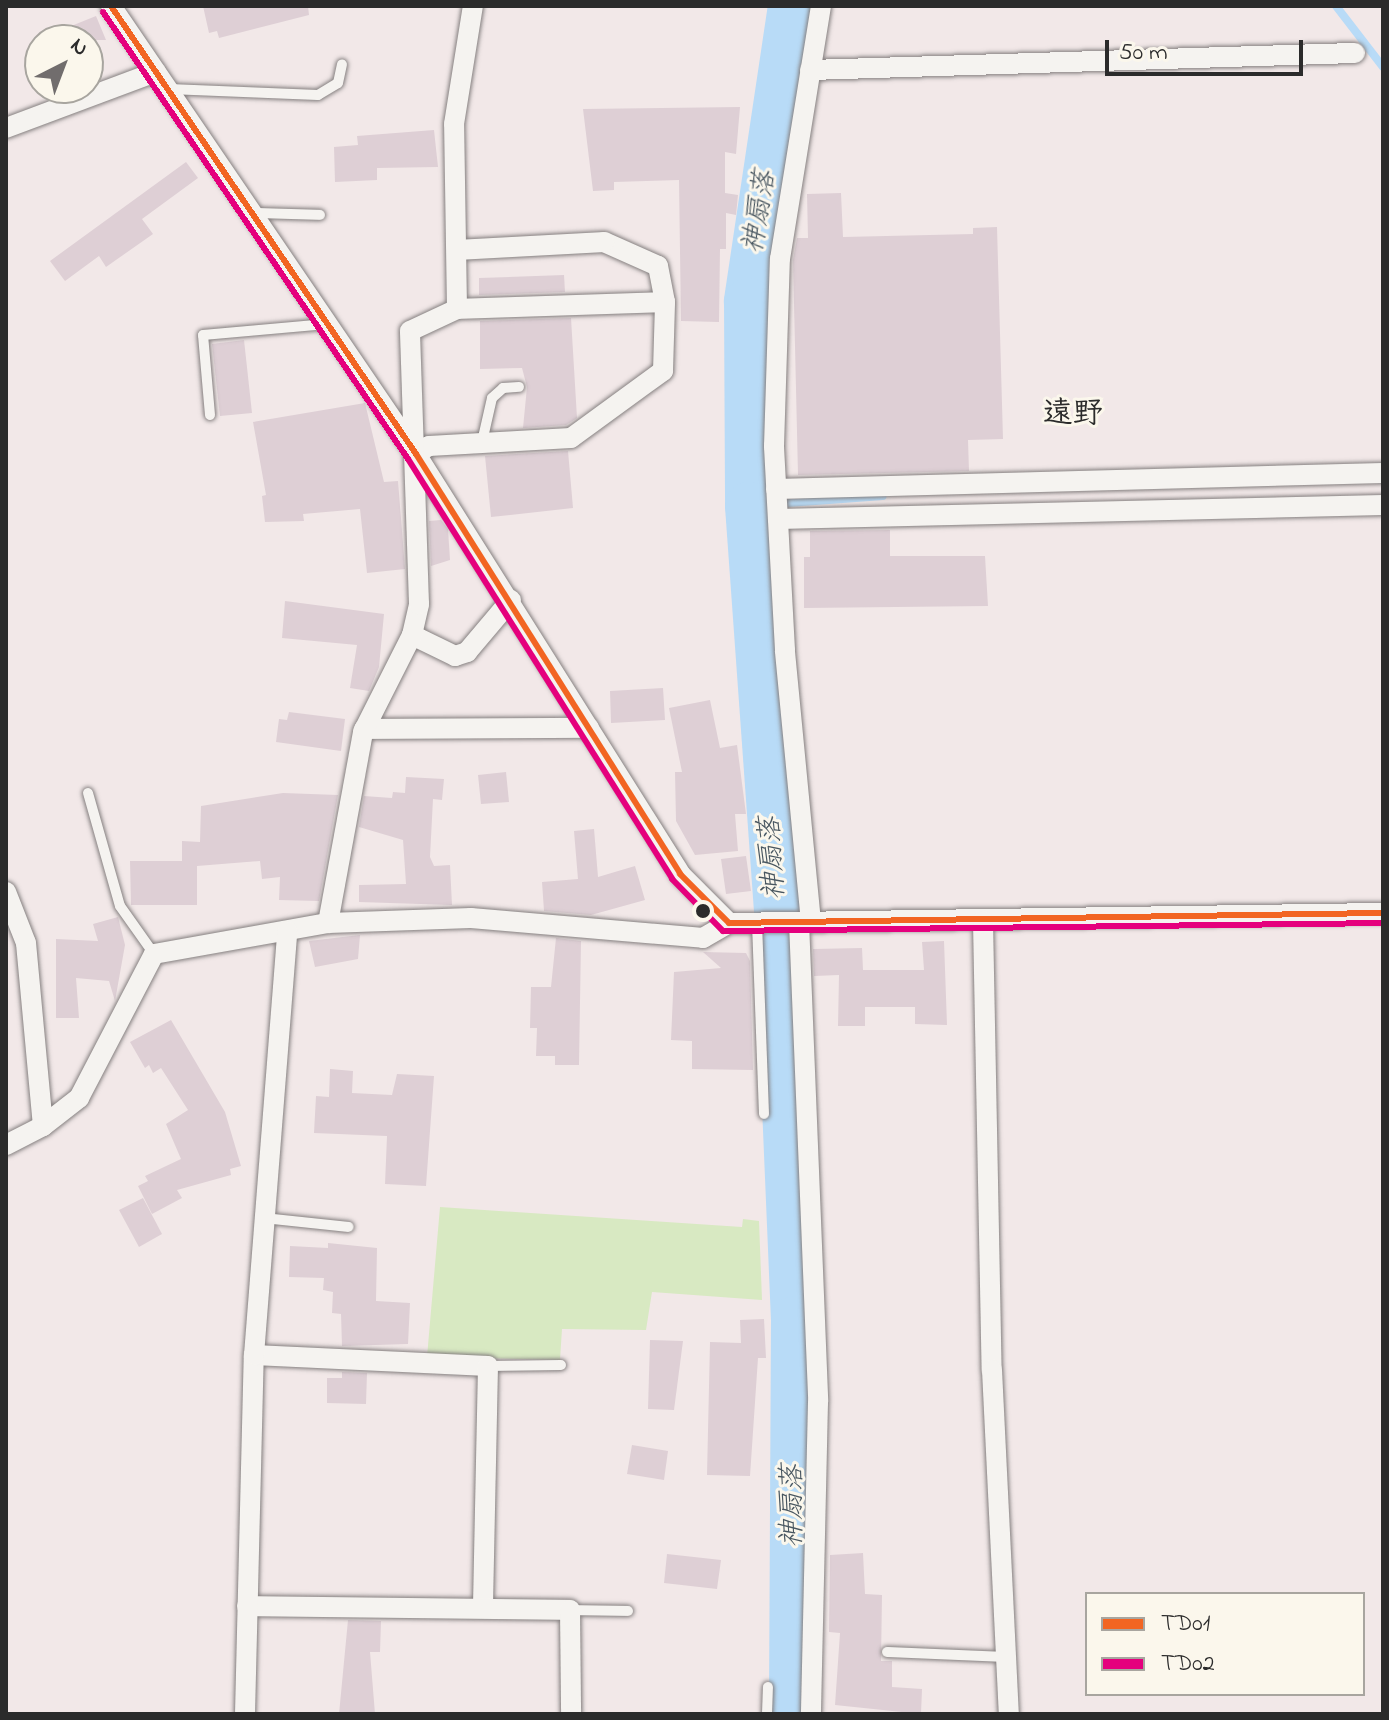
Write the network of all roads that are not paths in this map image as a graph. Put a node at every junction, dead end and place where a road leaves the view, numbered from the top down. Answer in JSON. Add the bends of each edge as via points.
{"nodes":[{"id":1,"x":111,"y":6,"type":"edge"},
{"id":2,"x":473,"y":6,"type":"edge"},
{"id":3,"x":821,"y":6,"type":"edge"},
{"id":4,"x":1355,"y":53,"type":"dead end"},
{"id":5,"x":342,"y":64,"type":"dead end"},
{"id":6,"x":810,"y":70,"type":"junction"},
{"id":7,"x":162,"y":80,"type":"junction"},
{"id":8,"x":6,"y":128,"type":"edge"},
{"id":9,"x":251,"y":213,"type":"junction"},
{"id":10,"x":320,"y":215,"type":"dead end"},
{"id":11,"x":457,"y":250,"type":"junction"},
{"id":12,"x":665,"y":302,"type":"junction"},
{"id":13,"x":457,"y":309,"type":"junction"},
{"id":14,"x":327,"y":324,"type":"junction"},
{"id":15,"x":519,"y":387,"type":"dead end"},
{"id":16,"x":210,"y":415,"type":"dead end"},
{"id":17,"x":482,"y":442,"type":"junction"},
{"id":18,"x":416,"y":454,"type":"junction"},
{"id":19,"x":1383,"y":473,"type":"edge"},
{"id":20,"x":776,"y":489,"type":"junction"},
{"id":21,"x":1383,"y":505,"type":"edge"},
{"id":22,"x":778,"y":519,"type":"junction"},
{"id":23,"x":511,"y":600,"type":"junction"},
{"id":24,"x":412,"y":635,"type":"junction"},
{"id":25,"x":589,"y":728,"type":"junction"},
{"id":26,"x":364,"y":729,"type":"junction"},
{"id":27,"x":88,"y":793,"type":"dead end"},
{"id":28,"x":6,"y":892,"type":"edge"},
{"id":29,"x":1383,"y":913,"type":"edge"},
{"id":30,"x":983,"y":921,"type":"junction"},
{"id":31,"x":805,"y":922,"type":"junction"},
{"id":32,"x":328,"y":923,"type":"junction"},
{"id":33,"x":729,"y":923,"type":"junction"},
{"id":34,"x":757,"y":923,"type":"junction"},
{"id":35,"x":287,"y":931,"type":"junction"},
{"id":36,"x":154,"y":954,"type":"junction"},
{"id":37,"x":764,"y":1114,"type":"dead end"},
{"id":38,"x":43,"y":1126,"type":"junction"},
{"id":39,"x":6,"y":1145,"type":"edge"},
{"id":40,"x":264,"y":1218,"type":"junction"},
{"id":41,"x":349,"y":1227,"type":"dead end"},
{"id":42,"x":254,"y":1355,"type":"junction"},
{"id":43,"x":561,"y":1365,"type":"dead end"},
{"id":44,"x":488,"y":1366,"type":"junction"},
{"id":45,"x":247,"y":1606,"type":"junction"},
{"id":46,"x":483,"y":1607,"type":"junction"},
{"id":47,"x":570,"y":1610,"type":"junction"},
{"id":48,"x":628,"y":1611,"type":"dead end"},
{"id":49,"x":887,"y":1652,"type":"dead end"},
{"id":50,"x":1007,"y":1657,"type":"junction"},
{"id":51,"x":768,"y":1687,"type":"dead end"},
{"id":52,"x":245,"y":1714,"type":"edge"},
{"id":53,"x":571,"y":1714,"type":"edge"},
{"id":54,"x":767,"y":1714,"type":"edge"},
{"id":55,"x":811,"y":1714,"type":"edge"},
{"id":56,"x":1009,"y":1714,"type":"edge"}],
"edges":[{"from":1,"to":7,"type":"street"},
{"from":2,"to":11,"type":"street","via":[[454,124]]},
{"from":3,"to":6,"type":"street"},
{"from":4,"to":6,"type":"street"},
{"from":5,"to":7,"type":"lane","via":[[338,83],[318,95]]},
{"from":6,"to":20,"type":"street","via":[[780,259]]},
{"from":7,"to":8,"type":"street"},
{"from":7,"to":9,"type":"street"},
{"from":9,"to":10,"type":"lane"},
{"from":9,"to":14,"type":"street"},
{"from":11,"to":12,"type":"street","via":[[604,242],[658,266]]},
{"from":11,"to":13,"type":"street"},
{"from":12,"to":13,"type":"street"},
{"from":12,"to":17,"type":"street","via":[[663,371],[571,438]]},
{"from":13,"to":18,"type":"street","via":[[410,331]]},
{"from":14,"to":16,"type":"lane","via":[[203,335]]},
{"from":14,"to":18,"type":"street"},
{"from":15,"to":17,"type":"lane","via":[[503,388],[492,398]]},
{"from":17,"to":18,"type":"street","via":[[429,446]]},
{"from":18,"to":23,"type":"street"},
{"from":18,"to":24,"type":"street","via":[[422,580]]},
{"from":19,"to":20,"type":"street"},
{"from":20,"to":22,"type":"street"},
{"from":21,"to":22,"type":"street"},
{"from":22,"to":31,"type":"street"},
{"from":23,"to":24,"type":"street","via":[[467,652],[455,656]]},
{"from":23,"to":25,"type":"street"},
{"from":24,"to":26,"type":"street"},
{"from":25,"to":26,"type":"street"},
{"from":25,"to":33,"type":"street","via":[[680,874]]},
{"from":26,"to":32,"type":"street"},
{"from":27,"to":36,"type":"lane","via":[[120,906]]},
{"from":28,"to":38,"type":"street","via":[[26,943]]},
{"from":29,"to":30,"type":"street"},
{"from":30,"to":31,"type":"street"},
{"from":30,"to":50,"type":"street","via":[[992,1370]]},
{"from":31,"to":34,"type":"street"},
{"from":31,"to":55,"type":"street","via":[[818,1402]]},
{"from":32,"to":33,"type":"street","via":[[471,918],[703,938]]},
{"from":32,"to":35,"type":"street"},
{"from":33,"to":34,"type":"street"},
{"from":34,"to":37,"type":"lane"},
{"from":35,"to":36,"type":"street"},
{"from":35,"to":40,"type":"street"},
{"from":36,"to":38,"type":"street","via":[[79,1098]]},
{"from":38,"to":39,"type":"street"},
{"from":40,"to":41,"type":"lane"},
{"from":40,"to":42,"type":"street"},
{"from":42,"to":44,"type":"street"},
{"from":42,"to":45,"type":"street"},
{"from":43,"to":44,"type":"lane"},
{"from":44,"to":46,"type":"street"},
{"from":45,"to":46,"type":"street"},
{"from":45,"to":52,"type":"street"},
{"from":46,"to":47,"type":"street"},
{"from":47,"to":48,"type":"lane"},
{"from":47,"to":53,"type":"street"},
{"from":49,"to":50,"type":"lane"},
{"from":50,"to":56,"type":"street"},
{"from":51,"to":54,"type":"lane"}]}
